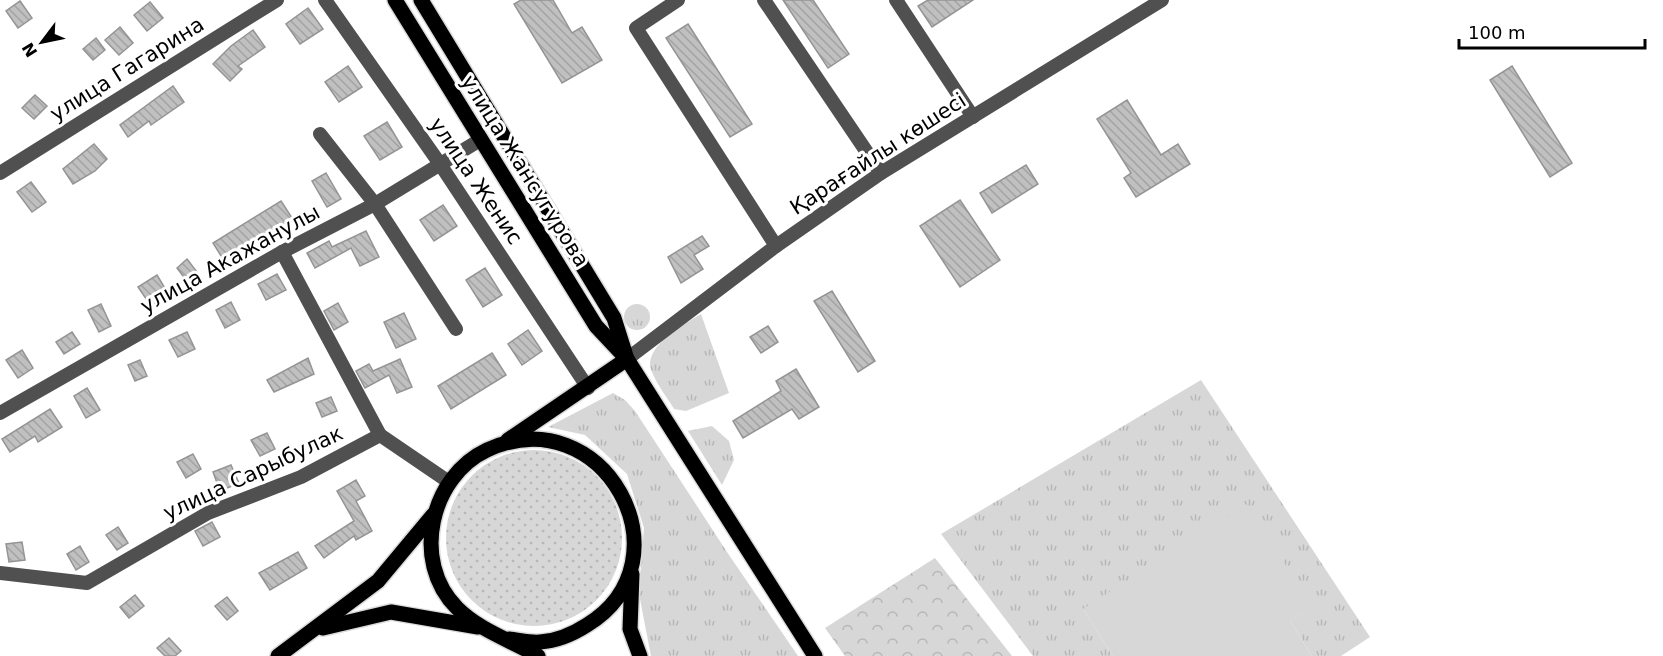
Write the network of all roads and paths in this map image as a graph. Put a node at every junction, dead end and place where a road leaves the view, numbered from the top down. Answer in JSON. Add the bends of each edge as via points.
{"nodes":[{"id":1,"x":277,"y":0,"type":"edge"},
{"id":2,"x":326,"y":0,"type":"edge"},
{"id":3,"x":395,"y":0,"type":"edge"},
{"id":4,"x":421,"y":0,"type":"edge"},
{"id":5,"x":678,"y":0,"type":"edge"},
{"id":6,"x":764,"y":0,"type":"edge"},
{"id":7,"x":896,"y":0,"type":"edge"},
{"id":8,"x":1162,"y":0,"type":"edge"},
{"id":9,"x":973,"y":117,"type":"junction"},
{"id":10,"x":493,"y":119,"type":"junction"},
{"id":11,"x":320,"y":134,"type":"dead end"},
{"id":12,"x":477,"y":135,"type":"junction"},
{"id":13,"x":440,"y":164,"type":"junction"},
{"id":14,"x":0,"y":173,"type":"edge"},
{"id":15,"x":881,"y":173,"type":"junction"},
{"id":16,"x":375,"y":204,"type":"junction"},
{"id":17,"x":776,"y":246,"type":"junction"},
{"id":18,"x":282,"y":252,"type":"junction"},
{"id":19,"x":456,"y":329,"type":"dead end"},
{"id":20,"x":627,"y":359,"type":"junction"},
{"id":21,"x":588,"y":388,"type":"junction"},
{"id":22,"x":0,"y":413,"type":"edge"},
{"id":23,"x":380,"y":435,"type":"junction"},
{"id":24,"x":506,"y":441,"type":"junction"},
{"id":25,"x":449,"y":482,"type":"junction"},
{"id":26,"x":434,"y":515,"type":"junction"},
{"id":27,"x":632,"y":563,"type":"junction"},
{"id":28,"x":0,"y":573,"type":"edge"},
{"id":29,"x":479,"y":627,"type":"junction"},
{"id":30,"x":317,"y":629,"type":"junction"},
{"id":31,"x":508,"y":639,"type":"junction"},
{"id":32,"x":278,"y":656,"type":"edge"},
{"id":33,"x":538,"y":656,"type":"edge"},
{"id":34,"x":640,"y":656,"type":"edge"},
{"id":35,"x":815,"y":656,"type":"edge"}],
"edges":[{"from":1,"to":14,"type":"street","name":"улица Гагарина"},
{"from":2,"to":13,"type":"street","name":"улица Женис"},
{"from":3,"to":12,"type":"main road","name":"улица Жансугурова"},
{"from":4,"to":10,"type":"main road","name":"улица Жансугурова"},
{"from":5,"to":17,"type":"street","via":[[636,28]]},
{"from":6,"to":15,"type":"street"},
{"from":7,"to":9,"type":"street"},
{"from":8,"to":9,"type":"street","name":"Қарағайлы көшесі"},
{"from":9,"to":15,"type":"street","name":"Қарағайлы көшесі"},
{"from":10,"to":12,"type":"main road"},
{"from":10,"to":20,"type":"main road","name":"улица Жансугурова","via":[[614,318]]},
{"from":11,"to":16,"type":"street"},
{"from":12,"to":13,"type":"street","name":"улица Акажанулы"},
{"from":12,"to":20,"type":"main road","name":"улица Жансугурова","via":[[596,326]]},
{"from":13,"to":16,"type":"street","name":"улица Акажанулы"},
{"from":13,"to":21,"type":"street","name":"улица Женис"},
{"from":15,"to":17,"type":"street","name":"Қарағайлы көшесі"},
{"from":16,"to":18,"type":"street","name":"улица Акажанулы"},
{"from":16,"to":19,"type":"street"},
{"from":17,"to":20,"type":"street","name":"Қарағайлы көшесі"},
{"from":18,"to":22,"type":"street","name":"улица Акажанулы"},
{"from":18,"to":23,"type":"street"},
{"from":20,"to":21,"type":"main road"},
{"from":20,"to":35,"type":"main road","name":"улица Жансугурова"},
{"from":21,"to":24,"type":"main road"},
{"from":23,"to":25,"type":"street"},
{"from":23,"to":28,"type":"street","name":"улица Сарыбулак","via":[[301,477],[208,513],[87,583]]},
{"from":24,"to":25,"type":"main road","via":[[474,456]]},
{"from":24,"to":27,"type":"main road","via":[[541,438],[575,447],[603,467],[624,495],[634,528]]},
{"from":25,"to":26,"type":"main road"},
{"from":26,"to":29,"type":"main road","via":[[431,547],[438,578],[455,606]]},
{"from":26,"to":30,"type":"main road","via":[[378,581]]},
{"from":27,"to":31,"type":"main road","via":[[620,593],[599,617],[572,634],[541,642]]},
{"from":27,"to":34,"type":"main road","via":[[630,629]]},
{"from":29,"to":30,"type":"main road","via":[[391,612]]},
{"from":29,"to":31,"type":"main road"},
{"from":30,"to":32,"type":"main road"},
{"from":31,"to":33,"type":"main road"}]}
